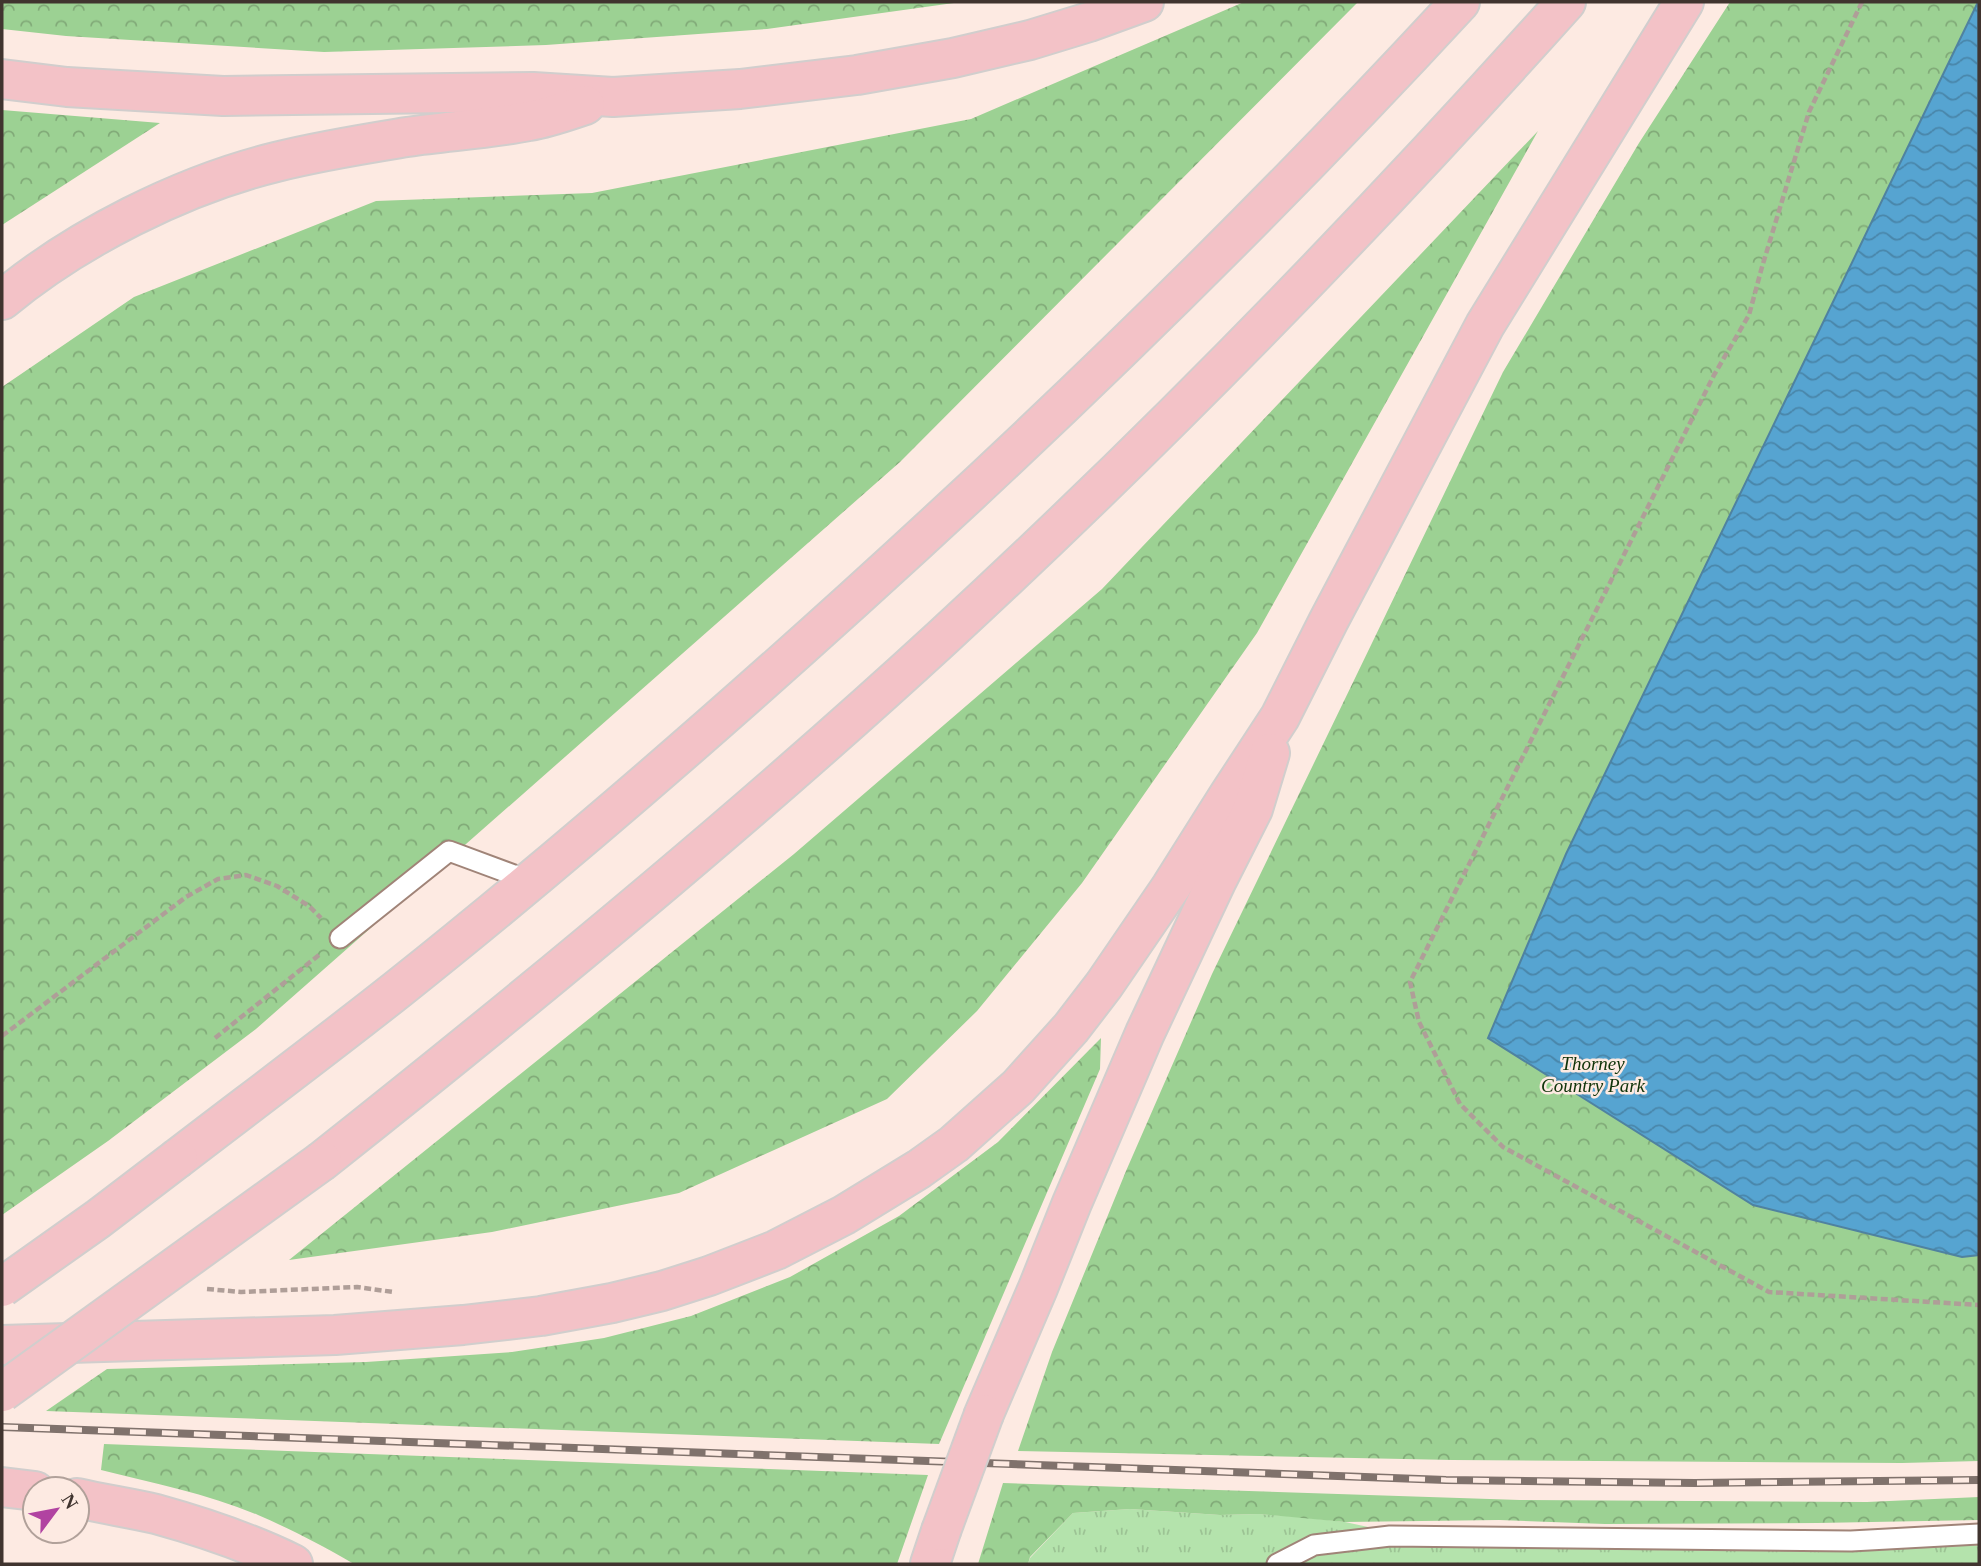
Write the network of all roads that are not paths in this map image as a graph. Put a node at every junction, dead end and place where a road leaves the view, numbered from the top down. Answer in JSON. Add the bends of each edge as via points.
{"nodes":[{"id":1,"x":1144,"y":2,"type":"edge"},
{"id":2,"x":1460,"y":2,"type":"edge"},
{"id":3,"x":1566,"y":2,"type":"edge"},
{"id":4,"x":1684,"y":2,"type":"edge"},
{"id":5,"x":2,"y":79,"type":"edge"},
{"id":6,"x":613,"y":97,"type":"junction"},
{"id":7,"x":2,"y":300,"type":"edge"},
{"id":8,"x":1280,"y":717,"type":"junction"},
{"id":9,"x":530,"y":881,"type":"junction"},
{"id":10,"x":340,"y":938,"type":"road end"},
{"id":11,"x":2,"y":1287,"type":"edge"},
{"id":12,"x":2,"y":1345,"type":"edge"},
{"id":13,"x":2,"y":1392,"type":"edge"},
{"id":14,"x":2,"y":1487,"type":"edge"},
{"id":15,"x":21,"y":1489,"type":"edge"},
{"id":16,"x":91,"y":1501,"type":"edge"},
{"id":17,"x":1979,"y":1534,"type":"edge"},
{"id":18,"x":935,"y":1548,"type":"edge"},
{"id":19,"x":293,"y":1564,"type":"edge"},
{"id":20,"x":1277,"y":1564,"type":"edge"}],
"edges":[{"from":1,"to":6,"type":"highway","via":[[1042,36],[953,58],[766,86]]},
{"from":2,"to":9,"type":"highway","via":[[1197,275],[1032,435],[787,660]]},
{"from":3,"to":13,"type":"highway","bridge":true,"via":[[1257,332],[1125,463],[857,714],[570,960],[322,1161]]},
{"from":4,"to":8,"type":"highway","via":[[1485,325]]},
{"from":5,"to":6,"type":"highway","via":[[223,96],[533,92]]},
{"from":6,"to":7,"type":"highway","via":[[530,121],[342,149],[223,177],[116,225],[63,255]]},
{"from":8,"to":12,"type":"highway","via":[[1111,975],[1047,1057],[954,1144],[804,1237],[662,1291],[541,1317],[335,1335]]},
{"from":8,"to":18,"type":"highway","bridge":true,"via":[[1253,809],[1145,1033],[984,1414]]},
{"from":9,"to":10,"type":"lane","via":[[449,851]]},
{"from":9,"to":11,"type":"highway","bridge":true,"via":[[398,989]]},
{"from":14,"to":15,"type":"highway"},
{"from":16,"to":19,"type":"highway","via":[[196,1526]]},
{"from":17,"to":20,"type":"lane","via":[[1850,1541],[1390,1536],[1314,1545]]}]}
